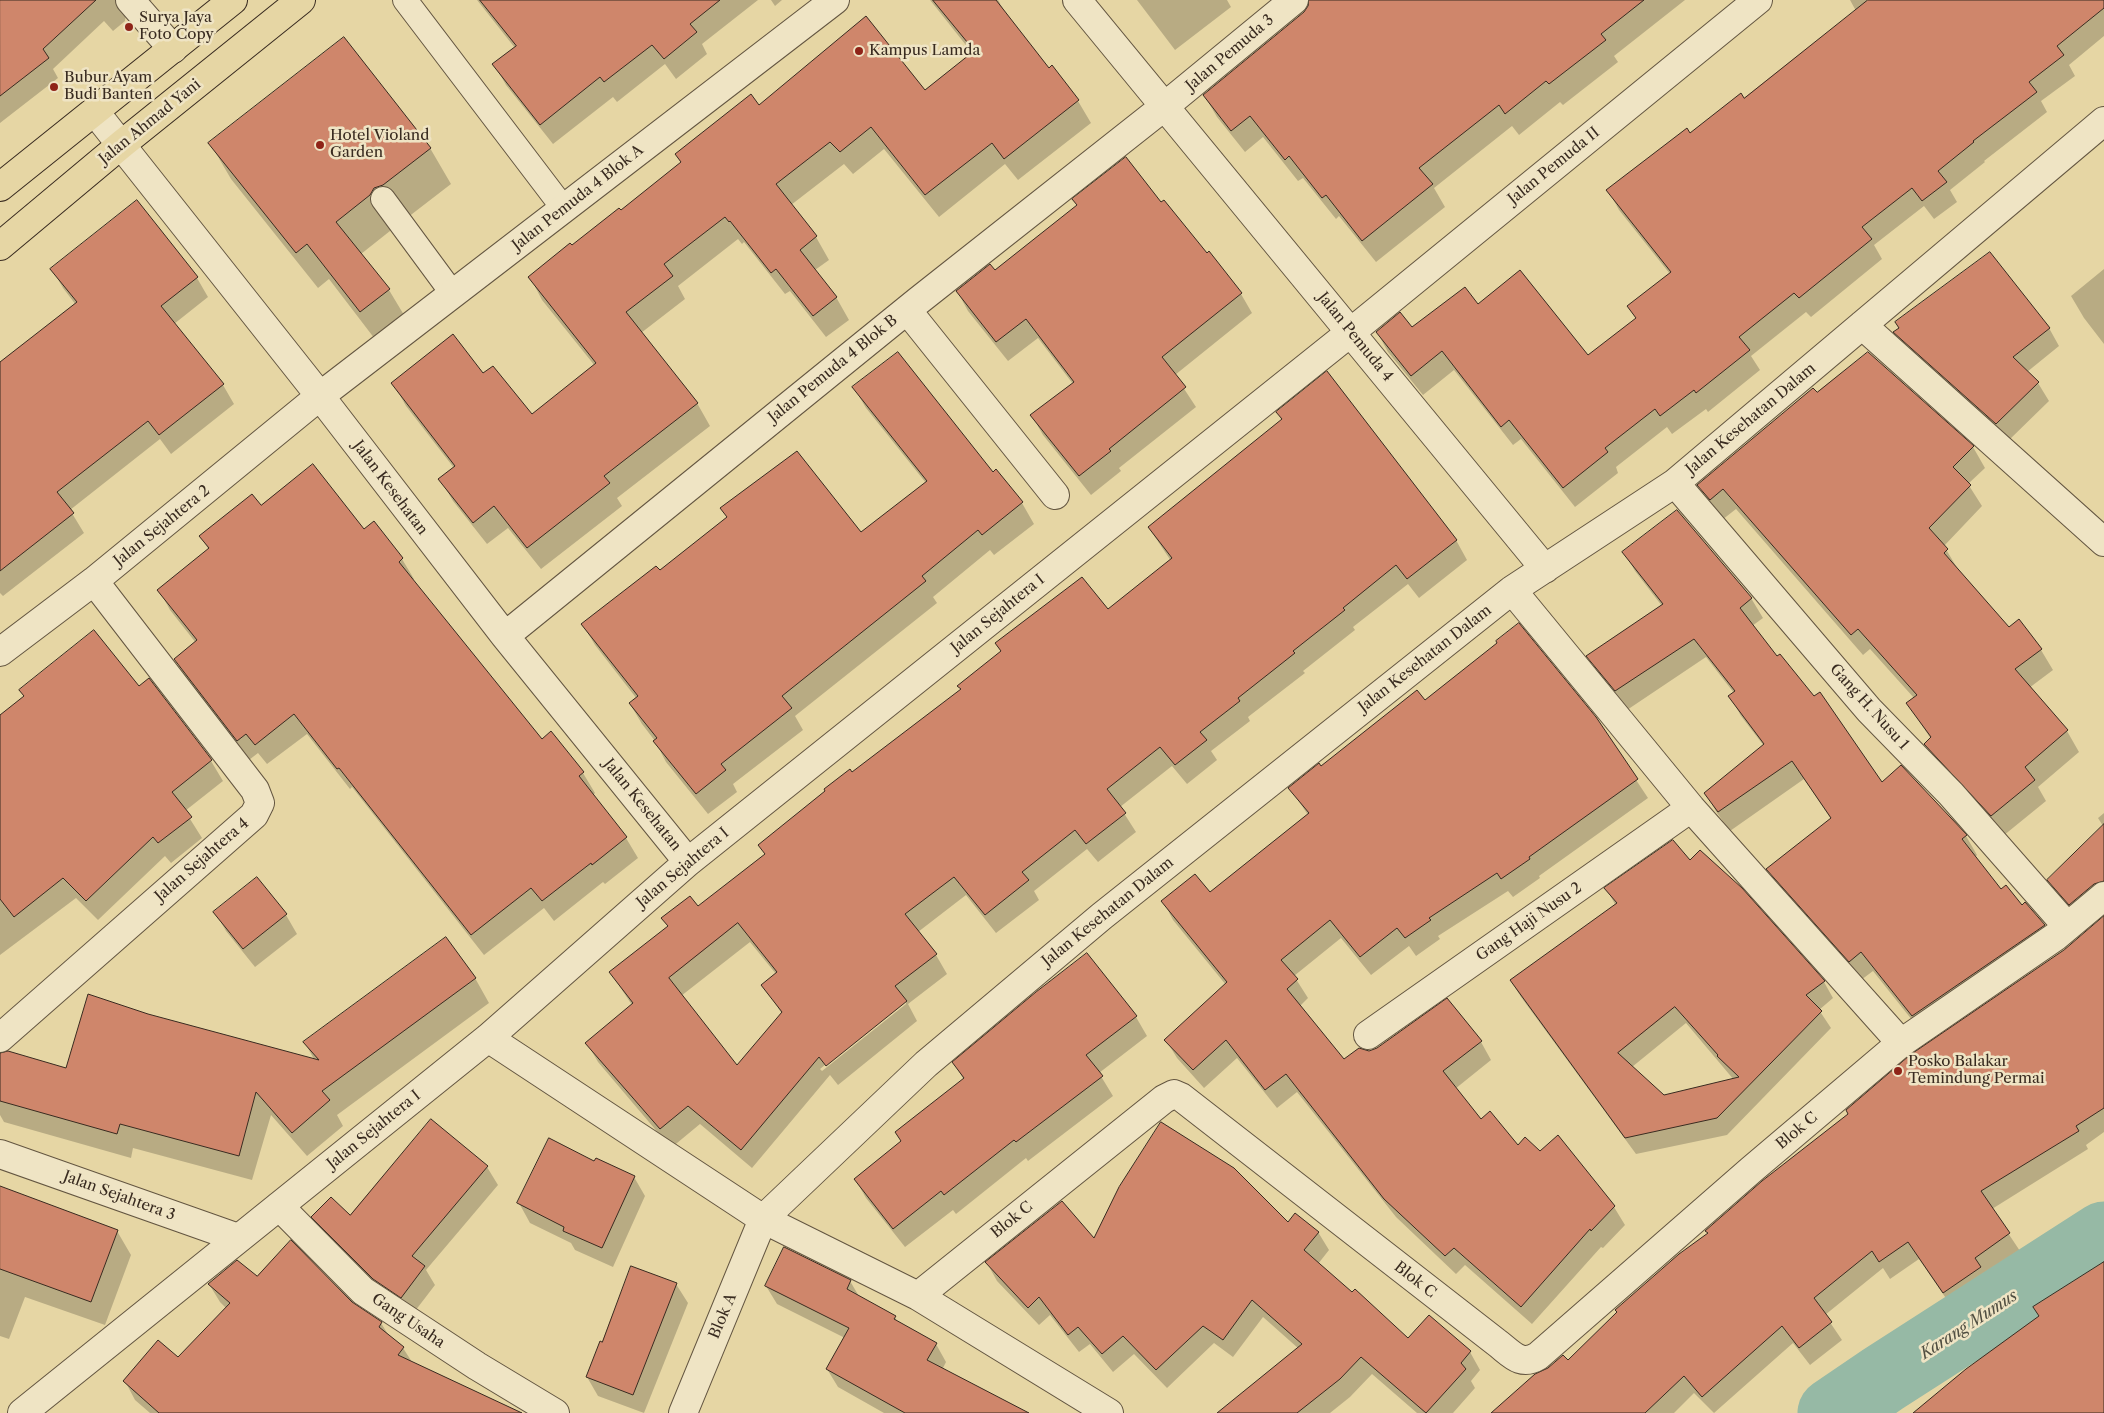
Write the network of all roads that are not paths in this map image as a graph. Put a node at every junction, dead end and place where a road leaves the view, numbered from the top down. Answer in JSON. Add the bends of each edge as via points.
{"nodes":[{"id":1,"x":130,"y":0,"type":"edge"},
{"id":2,"x":233,"y":0,"type":"edge"},
{"id":3,"x":301,"y":0,"type":"edge"},
{"id":4,"x":405,"y":0,"type":"edge"},
{"id":5,"x":835,"y":0,"type":"edge"},
{"id":6,"x":1077,"y":0,"type":"edge"},
{"id":7,"x":1294,"y":0,"type":"edge"},
{"id":8,"x":1758,"y":0,"type":"edge"},
{"id":9,"x":173,"y":49,"type":"junction"},
{"id":10,"x":1165,"y":106,"type":"junction"},
{"id":11,"x":95,"y":112,"type":"junction"},
{"id":12,"x":2104,"y":121,"type":"edge"},
{"id":13,"x":122,"y":144,"type":"junction"},
{"id":14,"x":0,"y":187,"type":"edge"},
{"id":15,"x":383,"y":199,"type":"dead end"},
{"id":16,"x":564,"y":208,"type":"junction"},
{"id":17,"x":0,"y":246,"type":"edge"},
{"id":18,"x":453,"y":294,"type":"junction"},
{"id":19,"x":907,"y":310,"type":"junction"},
{"id":20,"x":1862,"y":325,"type":"junction"},
{"id":21,"x":1351,"y":332,"type":"junction"},
{"id":22,"x":320,"y":396,"type":"junction"},
{"id":23,"x":1675,"y":483,"type":"junction"},
{"id":24,"x":1055,"y":495,"type":"dead end"},
{"id":25,"x":2104,"y":542,"type":"edge"},
{"id":26,"x":1545,"y":569,"type":"junction"},
{"id":27,"x":94,"y":581,"type":"junction"},
{"id":28,"x":1512,"y":590,"type":"junction"},
{"id":29,"x":504,"y":636,"type":"junction"},
{"id":30,"x":0,"y":652,"type":"edge"},
{"id":31,"x":1691,"y":808,"type":"junction"},
{"id":32,"x":688,"y":862,"type":"junction"},
{"id":33,"x":2104,"y":896,"type":"edge"},
{"id":34,"x":2067,"y":926,"type":"junction"},
{"id":35,"x":1368,"y":1035,"type":"dead end"},
{"id":36,"x":0,"y":1038,"type":"edge"},
{"id":37,"x":488,"y":1038,"type":"junction"},
{"id":38,"x":1900,"y":1043,"type":"junction"},
{"id":39,"x":0,"y":1154,"type":"edge"},
{"id":40,"x":279,"y":1206,"type":"junction"},
{"id":41,"x":764,"y":1219,"type":"junction"},
{"id":42,"x":238,"y":1238,"type":"junction"},
{"id":43,"x":918,"y":1296,"type":"junction"},
{"id":44,"x":22,"y":1413,"type":"edge"},
{"id":45,"x":555,"y":1413,"type":"edge"},
{"id":46,"x":683,"y":1413,"type":"edge"},
{"id":47,"x":1109,"y":1413,"type":"edge"}],
"edges":[{"from":1,"to":9,"type":"street"},
{"from":2,"to":9,"type":"main road"},
{"from":3,"to":13,"type":"main road","name":"Jalan Ahmad Yani"},
{"from":4,"to":16,"type":"lane"},
{"from":5,"to":16,"type":"street","name":"Jalan Pemuda 4 Blok A"},
{"from":6,"to":10,"type":"street","name":"Jalan Pemuda 4"},
{"from":7,"to":10,"type":"street","name":"Jalan Pemuda 3"},
{"from":8,"to":21,"type":"street","name":"Jalan Pemuda II"},
{"from":9,"to":11,"type":"main road"},
{"from":10,"to":19,"type":"street","name":"Jalan Pemuda 4 Blok B"},
{"from":10,"to":21,"type":"street","name":"Jalan Pemuda 4"},
{"from":11,"to":13,"type":"street","name":"Jalan Kesehatan"},
{"from":11,"to":14,"type":"main road"},
{"from":12,"to":20,"type":"street","name":"Jalan Kesehatan Dalam"},
{"from":13,"to":17,"type":"main road","name":"Jalan Ahmad Yani"},
{"from":13,"to":22,"type":"street","name":"Jalan Kesehatan"},
{"from":15,"to":18,"type":"lane"},
{"from":16,"to":18,"type":"street","name":"Jalan Pemuda 4 Blok A"},
{"from":18,"to":22,"type":"street","name":"Jalan Pemuda 4 Blok A"},
{"from":19,"to":24,"type":"street"},
{"from":19,"to":29,"type":"street","name":"Jalan Pemuda 4 Blok B"},
{"from":20,"to":23,"type":"street","name":"Jalan Kesehatan Dalam"},
{"from":20,"to":25,"type":"street"},
{"from":21,"to":26,"type":"street","name":"Jalan Pemuda 4"},
{"from":21,"to":32,"type":"street","name":"Jalan Sejahtera I"},
{"from":22,"to":27,"type":"street","name":"Jalan Sejahtera 2"},
{"from":22,"to":29,"type":"street","name":"Jalan Kesehatan"},
{"from":23,"to":26,"type":"street","name":"Jalan Kesehatan Dalam"},
{"from":23,"to":34,"type":"street","name":"Gang H. Nusu 1","via":[[1869,710],[1951,794]]},
{"from":26,"to":28,"type":"street","name":"Jalan Kesehatan Dalam"},
{"from":27,"to":30,"type":"street","name":"Jalan Sejahtera 2"},
{"from":27,"to":36,"type":"street","name":"Jalan Sejahtera 4","via":[[255,790],[260,803],[254,815]]},
{"from":28,"to":31,"type":"street"},
{"from":28,"to":41,"type":"street","name":"Jalan Kesehatan Dalam","via":[[1102,916],[926,1064]]},
{"from":29,"to":32,"type":"street","name":"Jalan Kesehatan"},
{"from":31,"to":35,"type":"street","name":"Gang Haji Nusu 2"},
{"from":31,"to":38,"type":"street"},
{"from":32,"to":37,"type":"street","name":"Jalan Sejahtera I"},
{"from":33,"to":34,"type":"street"},
{"from":34,"to":38,"type":"street"},
{"from":37,"to":40,"type":"street","name":"Jalan Sejahtera I"},
{"from":37,"to":41,"type":"street"},
{"from":38,"to":43,"type":"street","name":"Blok C","via":[[1529,1361],[1522,1361],[1496,1342],[1174,1094]]},
{"from":39,"to":42,"type":"street","name":"Jalan Sejahtera 3"},
{"from":40,"to":42,"type":"street","name":"Jalan Sejahtera I"},
{"from":40,"to":45,"type":"street","name":"Gang Usaha","via":[[363,1291]]},
{"from":41,"to":43,"type":"street"},
{"from":41,"to":46,"type":"street","name":"Blok A"},
{"from":42,"to":44,"type":"street","name":"Jalan Sejahtera I"},
{"from":43,"to":47,"type":"street"}]}
